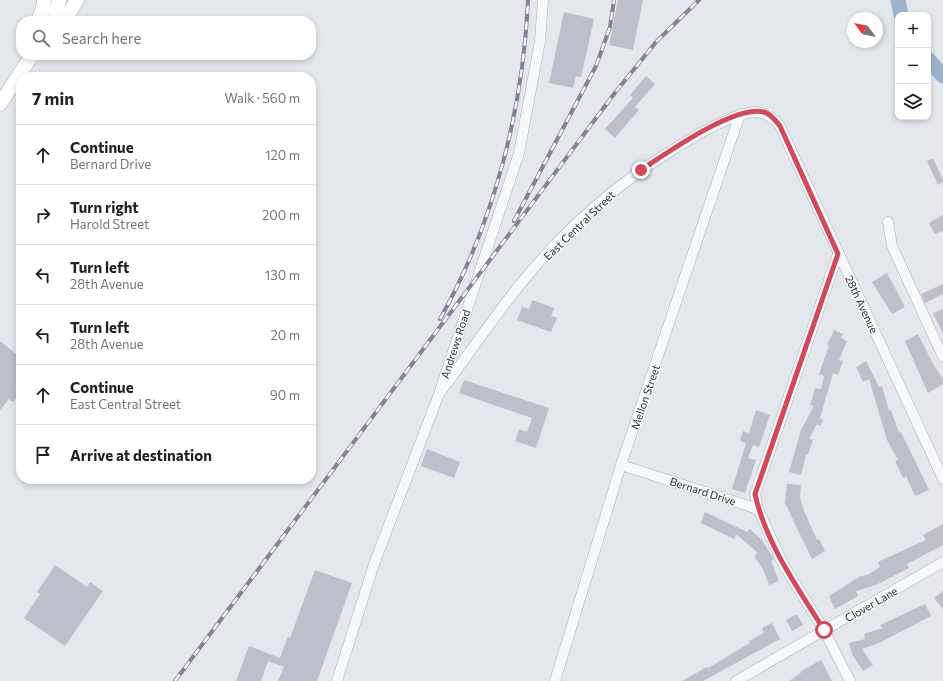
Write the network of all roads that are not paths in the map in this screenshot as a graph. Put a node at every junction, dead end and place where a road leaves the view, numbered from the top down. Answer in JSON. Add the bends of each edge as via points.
{"nodes":[{"id":1,"x":44,"y":0,"type":"edge"},
{"id":2,"x":49,"y":0,"type":"edge"},
{"id":3,"x":60,"y":0,"type":"edge"},
{"id":4,"x":77,"y":0,"type":"edge"},
{"id":5,"x":543,"y":0,"type":"edge"},
{"id":6,"x":40,"y":16,"type":"edge"},
{"id":7,"x":45,"y":16,"type":"edge"},
{"id":8,"x":55,"y":16,"type":"edge"},
{"id":9,"x":67,"y":16,"type":"edge"},
{"id":10,"x":26,"y":60,"type":"edge"},
{"id":11,"x":26,"y":60,"type":"edge"},
{"id":12,"x":36,"y":60,"type":"edge"},
{"id":13,"x":19,"y":72,"type":"edge"},
{"id":14,"x":20,"y":72,"type":"edge"},
{"id":15,"x":23,"y":72,"type":"edge"},
{"id":16,"x":16,"y":77,"type":"edge"},
{"id":17,"x":16,"y":79,"type":"edge"},
{"id":18,"x":9,"y":89,"type":"junction"},
{"id":19,"x":0,"y":104,"type":"edge"},
{"id":20,"x":740,"y":114,"type":"junction"},
{"id":21,"x":888,"y":222,"type":"dead end"},
{"id":22,"x":838,"y":254,"type":"junction"},
{"id":23,"x":943,"y":357,"type":"edge"},
{"id":24,"x":439,"y":394,"type":"junction"},
{"id":25,"x":621,"y":465,"type":"junction"},
{"id":26,"x":943,"y":479,"type":"edge"},
{"id":27,"x":758,"y":509,"type":"junction"},
{"id":28,"x":943,"y":562,"type":"edge"},
{"id":29,"x":824,"y":630,"type":"junction"},
{"id":30,"x":337,"y":681,"type":"edge"},
{"id":31,"x":555,"y":681,"type":"edge"},
{"id":32,"x":736,"y":681,"type":"edge"},
{"id":33,"x":850,"y":681,"type":"edge"}],
"edges":[{"from":1,"to":6,"type":"main road"},
{"from":2,"to":7,"type":"main road"},
{"from":3,"to":8,"type":"main road"},
{"from":4,"to":9,"type":"main road"},
{"from":5,"to":24,"type":"street","name":"Andrews Road","via":[[540,41],[519,153]]},
{"from":10,"to":14,"type":"main road"},
{"from":11,"to":13,"type":"main road"},
{"from":12,"to":15,"type":"main road"},
{"from":16,"to":18,"type":"main road"},
{"from":17,"to":18,"type":"main road"},
{"from":18,"to":19,"type":"main road"},
{"from":20,"to":22,"type":"street","name":"28th Avenue","via":[[765,112],[780,126]]},
{"from":20,"to":24,"type":"street","name":"East Central Street","via":[[700,132],[641,170],[600,202],[551,249],[512,296]]},
{"from":20,"to":25,"type":"street","name":"Mellon Street"},
{"from":21,"to":23,"type":"street","via":[[892,246]]},
{"from":22,"to":26,"type":"street","name":"28th Avenue"},
{"from":22,"to":27,"type":"street","via":[[755,494]]},
{"from":24,"to":30,"type":"street","name":"Andrews Road","via":[[374,564]]},
{"from":25,"to":27,"type":"street","name":"Bernard Drive"},
{"from":25,"to":31,"type":"street","name":"Mellon Street"},
{"from":27,"to":29,"type":"street","via":[[783,564]]},
{"from":28,"to":29,"type":"street","name":"Clover Lane"},
{"from":29,"to":32,"type":"street","name":"Clover Lane"},
{"from":29,"to":33,"type":"street"}]}
